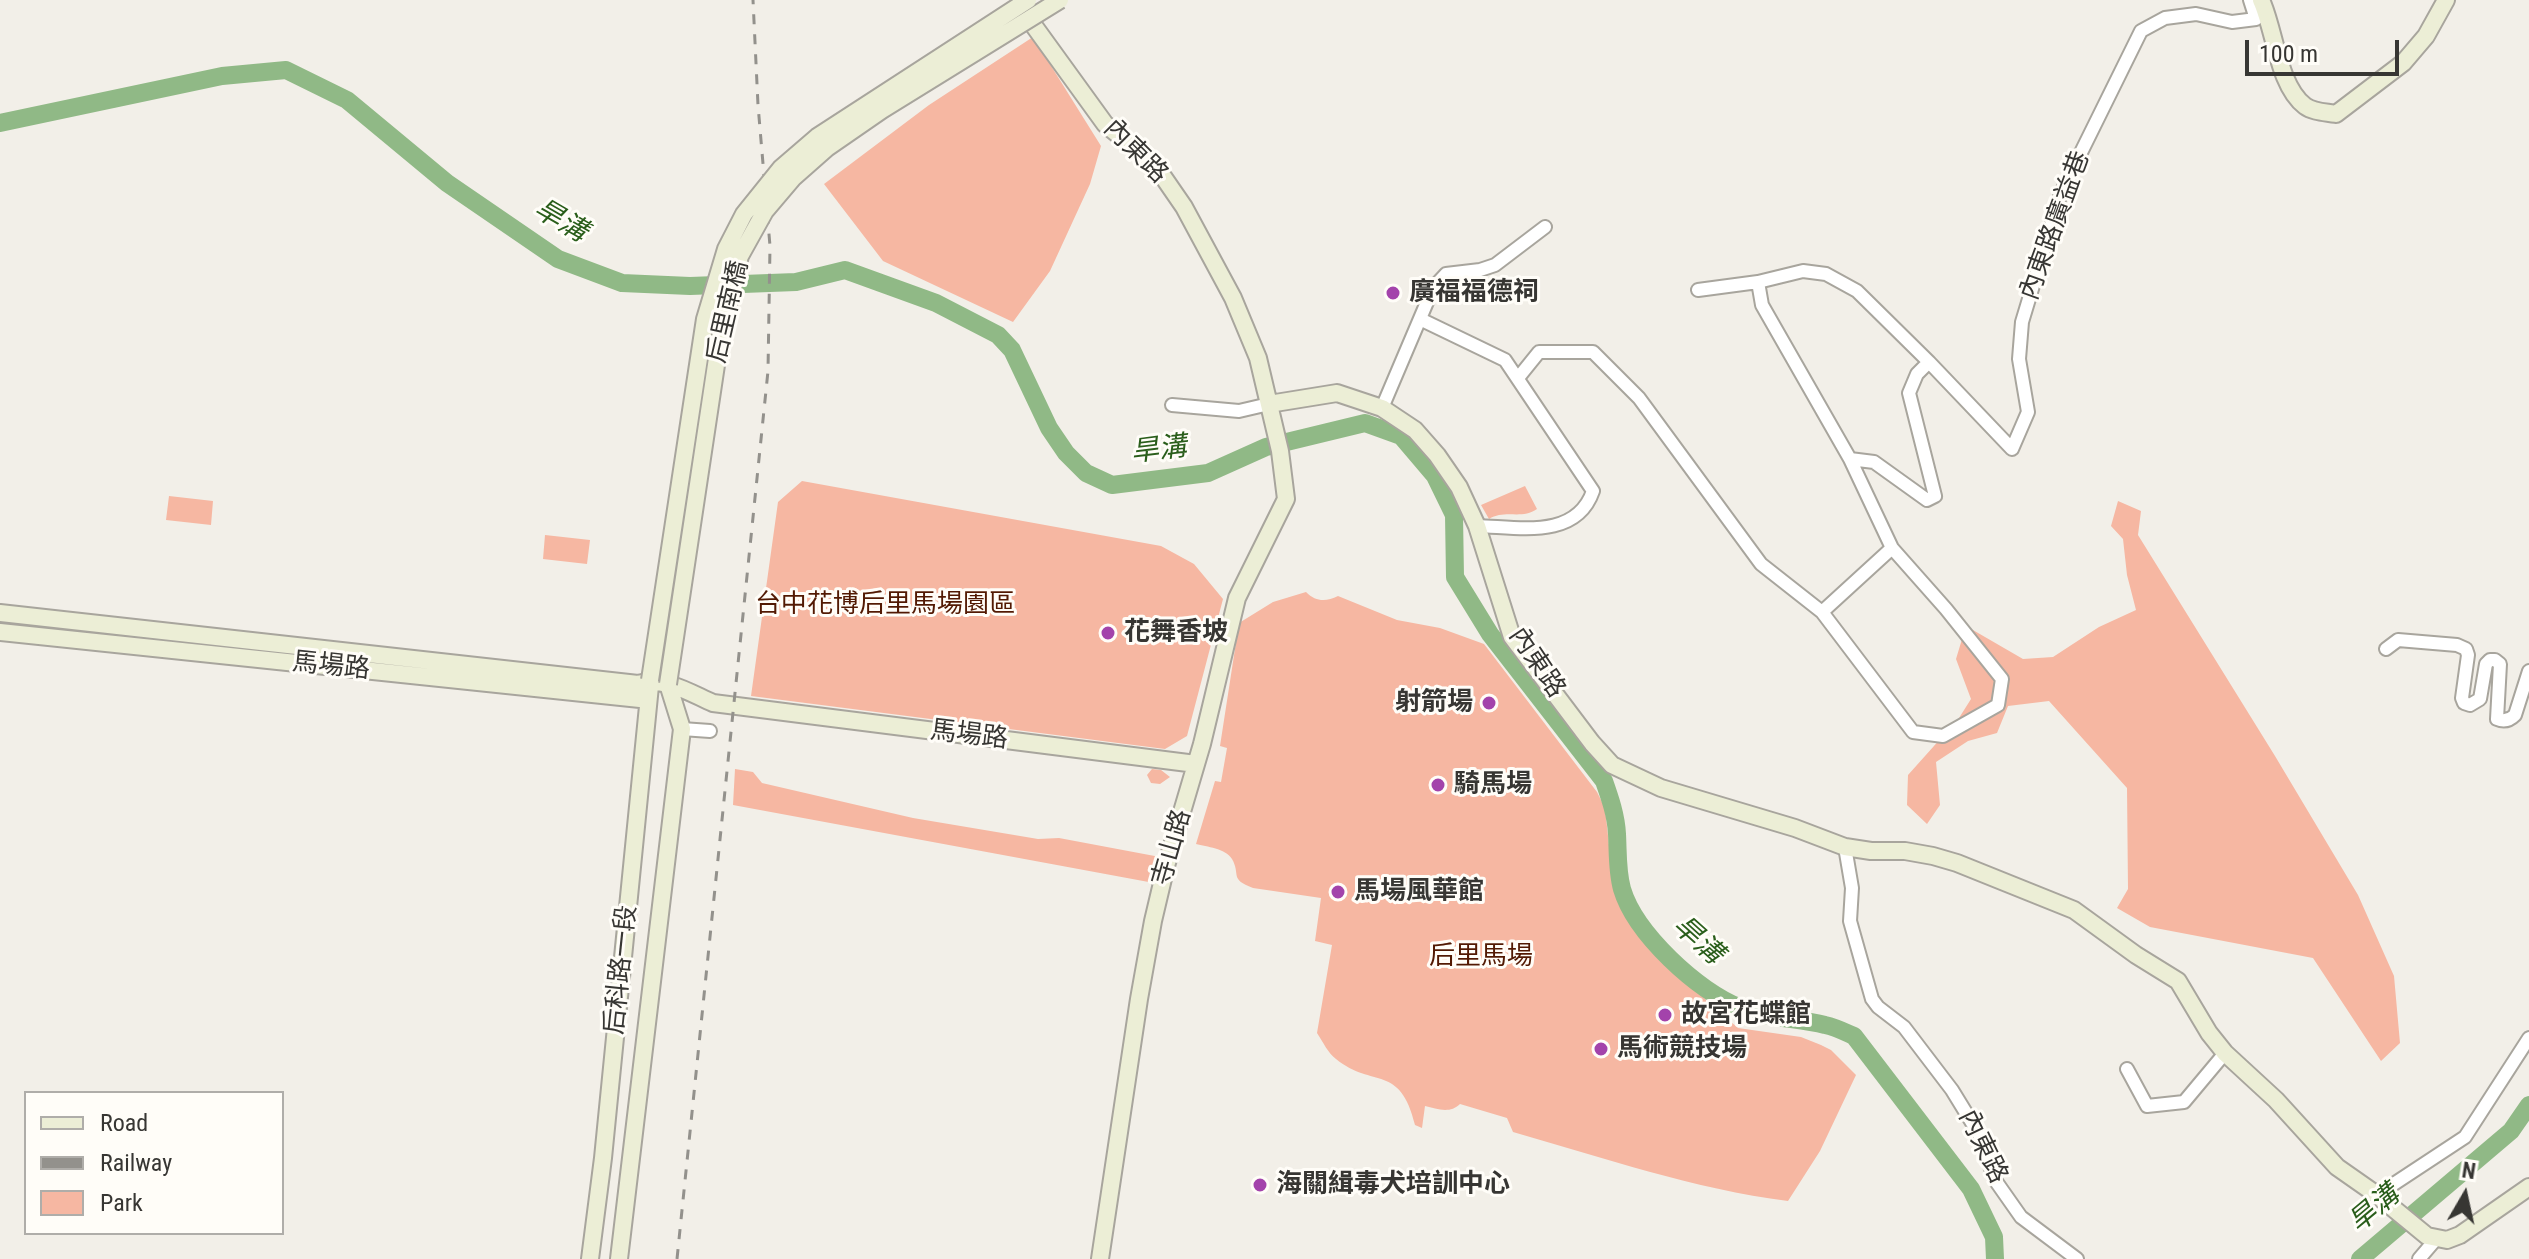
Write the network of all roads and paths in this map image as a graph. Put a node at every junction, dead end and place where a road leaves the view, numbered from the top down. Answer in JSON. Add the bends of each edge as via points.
{"nodes":[{"id":1,"x":1016,"y":0,"type":"edge"},
{"id":2,"x":1028,"y":0,"type":"edge"},
{"id":3,"x":1060,"y":0,"type":"edge"},
{"id":4,"x":2250,"y":0,"type":"edge"},
{"id":5,"x":2261,"y":0,"type":"edge"},
{"id":6,"x":2446,"y":0,"type":"edge"},
{"id":7,"x":1545,"y":227,"type":"dead end"},
{"id":8,"x":1758,"y":282,"type":"junction"},
{"id":9,"x":1698,"y":290,"type":"dead end"},
{"id":10,"x":1422,"y":320,"type":"junction"},
{"id":11,"x":1929,"y":362,"type":"junction"},
{"id":12,"x":1518,"y":378,"type":"junction"},
{"id":13,"x":1269,"y":404,"type":"junction"},
{"id":14,"x":1172,"y":405,"type":"dead end"},
{"id":15,"x":1382,"y":408,"type":"junction"},
{"id":16,"x":1280,"y":451,"type":"joint"},
{"id":17,"x":1850,"y":459,"type":"junction"},
{"id":18,"x":1477,"y":526,"type":"junction"},
{"id":19,"x":1892,"y":548,"type":"junction"},
{"id":20,"x":1822,"y":612,"type":"junction"},
{"id":21,"x":0,"y":613,"type":"edge"},
{"id":22,"x":0,"y":632,"type":"edge"},
{"id":23,"x":2386,"y":649,"type":"dead end"},
{"id":24,"x":2529,"y":671,"type":"edge"},
{"id":25,"x":650,"y":680,"type":"junction"},
{"id":26,"x":668,"y":684,"type":"junction"},
{"id":27,"x":682,"y":729,"type":"junction"},
{"id":28,"x":710,"y":731,"type":"dead end"},
{"id":29,"x":1196,"y":764,"type":"junction"},
{"id":30,"x":1845,"y":847,"type":"junction"},
{"id":31,"x":2529,"y":1038,"type":"edge"},
{"id":32,"x":2225,"y":1053,"type":"junction"},
{"id":33,"x":2127,"y":1069,"type":"dead end"},
{"id":34,"x":2529,"y":1187,"type":"edge"},
{"id":35,"x":2380,"y":1198,"type":"junction"},
{"id":36,"x":2432,"y":1238,"type":"junction"},
{"id":37,"x":590,"y":1259,"type":"edge"},
{"id":38,"x":619,"y":1259,"type":"edge"},
{"id":39,"x":1100,"y":1259,"type":"edge"},
{"id":40,"x":2077,"y":1259,"type":"edge"},
{"id":41,"x":2419,"y":1259,"type":"edge"}],
"edges":[{"from":1,"to":13,"type":"street","name":"內東路","via":[[1105,124],[1141,153],[1184,207],[1246,327]]},
{"from":2,"to":25,"type":"street","name":"后里南橋","bridge":true,"via":[[817,137],[781,168],[744,214],[726,249],[705,319]]},
{"from":3,"to":26,"type":"street","name":"后里南橋","bridge":true,"via":[[827,148],[765,211],[740,256],[722,325]]},
{"from":4,"to":11,"type":"street","name":"內東路廣益巷","via":[[2256,19],[2232,22],[2196,14],[2165,18],[2141,31],[2061,193],[2022,322],[2019,359],[2028,412],[2012,449]]},
{"from":5,"to":6,"type":"street","via":[[2288,87],[2303,105],[2336,114],[2403,63]]},
{"from":7,"to":10,"type":"street","via":[[1495,265],[1446,274],[1433,288]]},
{"from":8,"to":9,"type":"street","name":"內東路廣益巷"},
{"from":8,"to":11,"type":"street","name":"內東路廣益巷","via":[[1803,271],[1826,274],[1857,291]]},
{"from":8,"to":17,"type":"street","via":[[1762,305]]},
{"from":10,"to":12,"type":"street","via":[[1505,360]]},
{"from":10,"to":15,"type":"street"},
{"from":11,"to":17,"type":"street","via":[[1909,393],[1935,496],[1927,500],[1874,462]]},
{"from":12,"to":18,"type":"street","via":[[1593,491],[1588,507],[1550,528]]},
{"from":12,"to":20,"type":"street","via":[[1539,352],[1593,352],[1639,398],[1761,564]]},
{"from":13,"to":14,"type":"street","via":[[1239,411]]},
{"from":13,"to":15,"type":"street","name":"內東路","via":[[1337,393]]},
{"from":13,"to":16,"type":"street","name":"內東路"},
{"from":15,"to":18,"type":"street","name":"內東路","via":[[1415,430],[1437,455]]},
{"from":16,"to":29,"type":"street","name":"寺山路","via":[[1286,499],[1237,598]]},
{"from":17,"to":19,"type":"street"},
{"from":18,"to":30,"type":"street","name":"內東路","via":[[1512,637],[1612,765],[1661,788]]},
{"from":19,"to":20,"type":"street"},
{"from":19,"to":20,"type":"street","via":[[2002,679],[1998,705],[1943,736],[1913,732]]},
{"from":21,"to":25,"type":"street","name":"馬場路","via":[[638,684]]},
{"from":22,"to":25,"type":"street","name":"馬場路","via":[[640,699]]},
{"from":23,"to":24,"type":"street","via":[[2398,640],[2466,649],[2462,698],[2470,705],[2480,699],[2486,664],[2495,660],[2500,664],[2501,721],[2515,715]]},
{"from":25,"to":26,"type":"street","name":"馬場路"},
{"from":25,"to":37,"type":"street","name":"后科路一段"},
{"from":26,"to":27,"type":"street","name":"后科路一段"},
{"from":26,"to":29,"type":"street","name":"馬場路","via":[[713,703]]},
{"from":27,"to":28,"type":"street"},
{"from":27,"to":38,"type":"street","name":"后科路一段"},
{"from":29,"to":39,"type":"street","name":"寺山路","via":[[1153,921]]},
{"from":30,"to":32,"type":"street","name":"內東路","via":[[1933,856],[2074,910],[2178,981]]},
{"from":30,"to":40,"type":"street","name":"內東路","via":[[1852,888],[1850,921],[1872,999],[1904,1027],[1952,1090],[1979,1134],[1995,1180],[2021,1217]]},
{"from":31,"to":35,"type":"street","via":[[2465,1137]]},
{"from":32,"to":33,"type":"street","via":[[2184,1102],[2147,1106]]},
{"from":32,"to":35,"type":"street","name":"內東路","via":[[2337,1167]]},
{"from":34,"to":36,"type":"street","via":[[2460,1235]]},
{"from":35,"to":36,"type":"street","name":"內東路"},
{"from":36,"to":41,"type":"street"}]}
